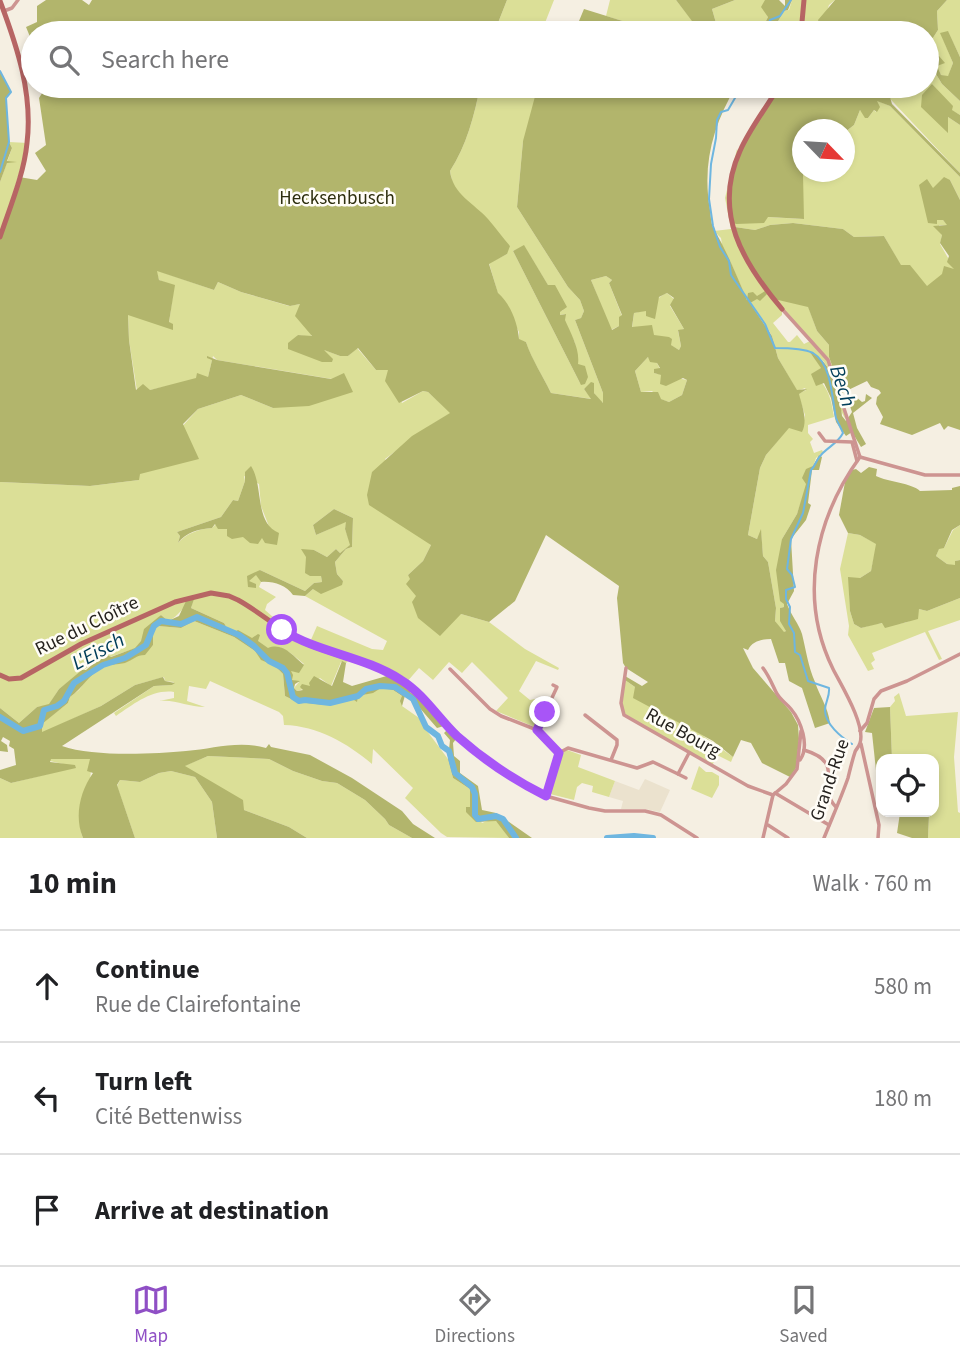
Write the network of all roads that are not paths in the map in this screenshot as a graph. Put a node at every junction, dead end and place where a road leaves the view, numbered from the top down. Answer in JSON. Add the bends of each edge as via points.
{"nodes":[{"id":1,"x":18,"y":0,"type":"edge"},
{"id":2,"x":804,"y":0,"type":"edge"},
{"id":3,"x":0,"y":1,"type":"edge"},
{"id":4,"x":4,"y":11,"type":"junction"},
{"id":5,"x":802,"y":21,"type":"edge"},
{"id":6,"x":21,"y":68,"type":"edge"},
{"id":7,"x":26,"y":98,"type":"edge"},
{"id":8,"x":771,"y":98,"type":"edge"},
{"id":9,"x":0,"y":237,"type":"edge"},
{"id":10,"x":782,"y":309,"type":"joint"},
{"id":11,"x":848,"y":420,"type":"junction"},
{"id":12,"x":819,"y":433,"type":"dead end"},
{"id":13,"x":852,"y":443,"type":"junction"},
{"id":14,"x":858,"y":459,"type":"junction"},
{"id":15,"x":960,"y":475,"type":"edge"},
{"id":16,"x":960,"y":654,"type":"edge"},
{"id":17,"x":625,"y":667,"type":"dead end"},
{"id":18,"x":762,"y":668,"type":"dead end"},
{"id":19,"x":450,"y":669,"type":"dead end"},
{"id":20,"x":0,"y":675,"type":"edge"},
{"id":21,"x":553,"y":685,"type":"dead end"},
{"id":22,"x":413,"y":689,"type":"joint"},
{"id":23,"x":585,"y":715,"type":"dead end"},
{"id":24,"x":537,"y":730,"type":"junction"},
{"id":25,"x":801,"y":731,"type":"junction"},
{"id":26,"x":860,"y":731,"type":"junction"},
{"id":27,"x":860,"y":743,"type":"junction"},
{"id":28,"x":804,"y":750,"type":"junction"},
{"id":29,"x":559,"y":753,"type":"junction"},
{"id":30,"x":689,"y":753,"type":"junction"},
{"id":31,"x":611,"y":760,"type":"junction"},
{"id":32,"x":799,"y":761,"type":"junction"},
{"id":33,"x":678,"y":774,"type":"junction"},
{"id":34,"x":686,"y":778,"type":"dead end"},
{"id":35,"x":774,"y":794,"type":"junction"},
{"id":36,"x":546,"y":796,"type":"junction"},
{"id":37,"x":836,"y":807,"type":"junction"},
{"id":38,"x":768,"y":825,"type":"junction"},
{"id":39,"x":830,"y":825,"type":"junction"},
{"id":40,"x":697,"y":838,"type":"edge"},
{"id":41,"x":763,"y":838,"type":"edge"},
{"id":42,"x":788,"y":838,"type":"edge"},
{"id":43,"x":824,"y":838,"type":"edge"},
{"id":44,"x":878,"y":838,"type":"edge"}],
"edges":[{"from":1,"to":4,"type":"street"},
{"from":2,"to":5,"type":"street"},
{"from":3,"to":4,"type":"street"},
{"from":4,"to":6,"type":"street"},
{"from":7,"to":9,"type":"street","via":[[26,155]]},
{"from":8,"to":10,"type":"street","via":[[742,145],[734,166],[728,212],[747,260]]},
{"from":10,"to":11,"type":"street","via":[[828,360]]},
{"from":11,"to":13,"type":"street"},
{"from":11,"to":14,"type":"street"},
{"from":12,"to":13,"type":"street","via":[[825,441]]},
{"from":13,"to":14,"type":"street"},
{"from":14,"to":15,"type":"street","via":[[925,475]]},
{"from":14,"to":26,"type":"street","via":[[831,508],[813,579],[825,653]]},
{"from":16,"to":26,"type":"street","via":[[881,691]]},
{"from":17,"to":30,"type":"street","name":"Rue Bourg","via":[[624,715]]},
{"from":18,"to":25,"type":"street","via":[[776,694],[793,711]]},
{"from":19,"to":24,"type":"street","via":[[490,709]]},
{"from":20,"to":22,"type":"street","name":"Rue du Cloître","via":[[21,678],[81,644],[190,597],[211,593],[229,596],[295,638],[381,670]]},
{"from":21,"to":24,"type":"street"},
{"from":22,"to":36,"type":"street","via":[[477,753]]},
{"from":23,"to":31,"type":"street","via":[[617,740]]},
{"from":24,"to":29,"type":"street"},
{"from":25,"to":28,"type":"street"},
{"from":25,"to":32,"type":"street"},
{"from":26,"to":27,"type":"street","name":"Grand-Rue"},
{"from":27,"to":37,"type":"street","name":"Grand-Rue"},
{"from":27,"to":44,"type":"street"},
{"from":28,"to":32,"type":"street"},
{"from":28,"to":37,"type":"street","via":[[827,763],[829,797]]},
{"from":29,"to":31,"type":"street","via":[[568,748]]},
{"from":29,"to":36,"type":"street"},
{"from":30,"to":33,"type":"street"},
{"from":30,"to":35,"type":"street","name":"Rue Bourg","via":[[748,786]]},
{"from":31,"to":33,"type":"street","via":[[637,768],[653,762]]},
{"from":32,"to":35,"type":"street","via":[[795,773]]},
{"from":33,"to":34,"type":"street"},
{"from":35,"to":38,"type":"street"},
{"from":35,"to":39,"type":"street","name":"Rue Bourg"},
{"from":36,"to":40,"type":"street","via":[[606,811],[653,813]]},
{"from":37,"to":39,"type":"street","name":"Grand-Rue"},
{"from":38,"to":41,"type":"street"},
{"from":38,"to":42,"type":"street"},
{"from":39,"to":43,"type":"street","name":"Grand-Rue"}]}
